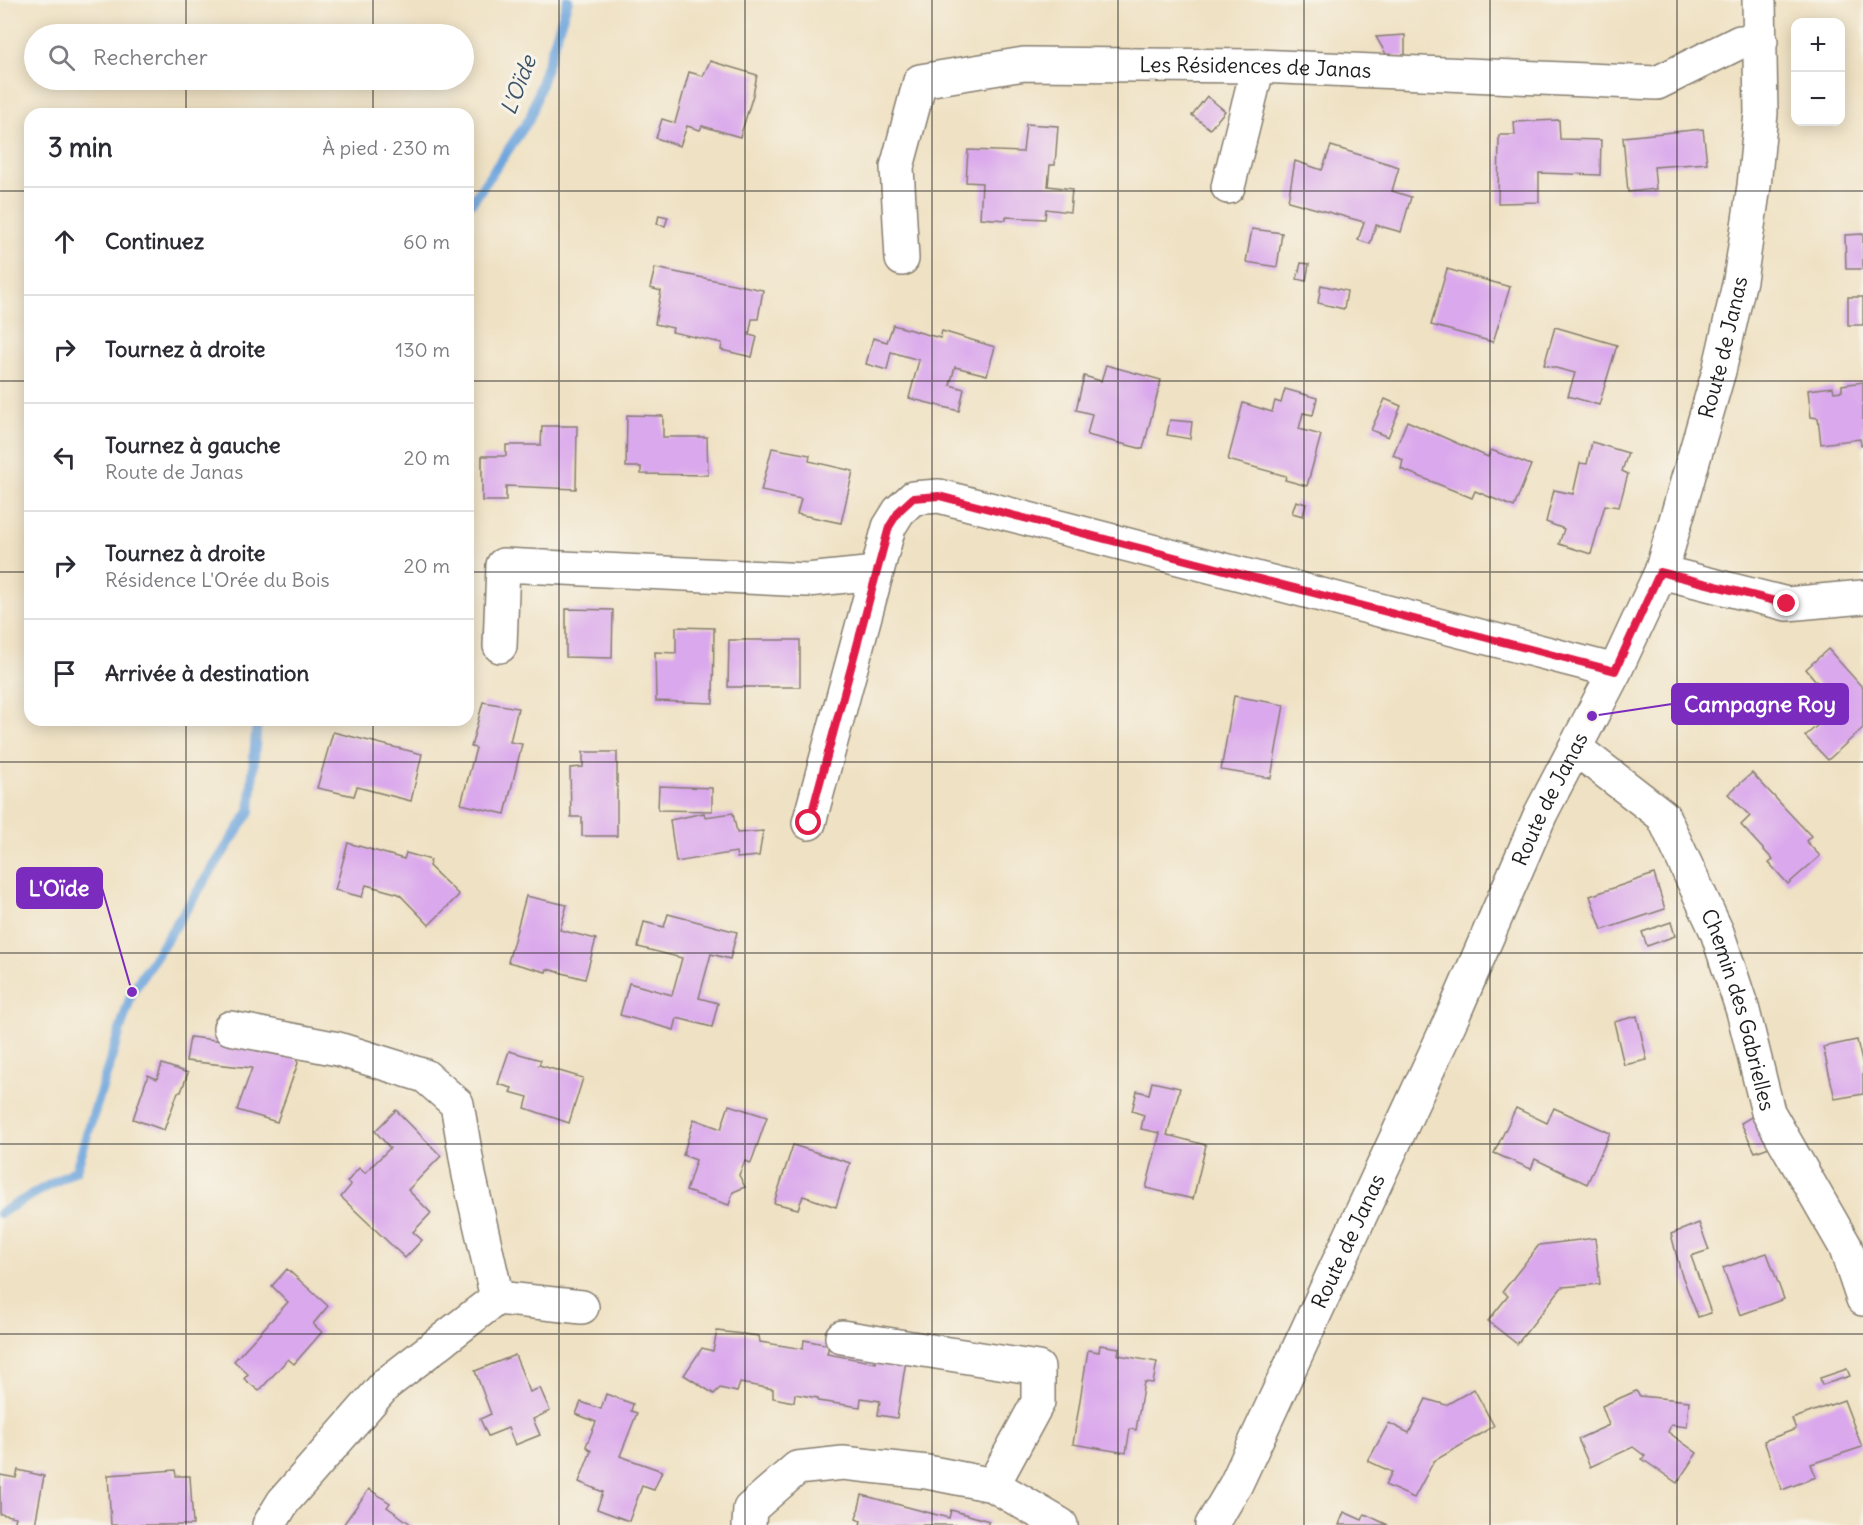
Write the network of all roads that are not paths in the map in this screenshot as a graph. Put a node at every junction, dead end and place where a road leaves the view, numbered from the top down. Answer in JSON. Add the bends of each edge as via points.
{"nodes":[{"id":1,"x":1759,"y":0,"type":"edge"},
{"id":2,"x":1761,"y":41,"type":"junction"},
{"id":3,"x":1258,"y":66,"type":"junction"},
{"id":4,"x":1228,"y":187,"type":"dead end"},
{"id":5,"x":902,"y":259,"type":"dead end"},
{"id":6,"x":1660,"y":572,"type":"junction"},
{"id":7,"x":876,"y":573,"type":"junction"},
{"id":8,"x":1863,"y":597,"type":"edge"},
{"id":9,"x":500,"y":646,"type":"dead end"},
{"id":10,"x":1615,"y":671,"type":"junction"},
{"id":11,"x":1575,"y":748,"type":"junction"},
{"id":12,"x":809,"y":823,"type":"dead end"},
{"id":13,"x":230,"y":1028,"type":"dead end"},
{"id":14,"x":497,"y":1298,"type":"junction"},
{"id":15,"x":1863,"y":1299,"type":"edge"},
{"id":16,"x":582,"y":1307,"type":"dead end"},
{"id":17,"x":842,"y":1337,"type":"dead end"},
{"id":18,"x":993,"y":1485,"type":"junction"},
{"id":19,"x":269,"y":1525,"type":"edge"},
{"id":20,"x":749,"y":1525,"type":"edge"},
{"id":21,"x":1061,"y":1525,"type":"edge"},
{"id":22,"x":1212,"y":1525,"type":"edge"}],
"edges":[{"from":1,"to":2,"type":"street","name":"Route de Janas"},
{"from":2,"to":3,"type":"street","name":"Les Résidences de Janas","via":[[1740,42],[1657,83]]},
{"from":2,"to":6,"type":"street","name":"Route de Janas","via":[[1761,113],[1740,280],[1719,371]]},
{"from":3,"to":4,"type":"street"},
{"from":3,"to":5,"type":"street","name":"Les Résidences de Janas","via":[[1024,64],[920,81],[897,167]]},
{"from":6,"to":8,"type":"street","via":[[1787,604]]},
{"from":6,"to":10,"type":"street","name":"Route de Janas"},
{"from":7,"to":9,"type":"street","via":[[807,580],[503,565]]},
{"from":7,"to":10,"type":"street","via":[[889,527],[899,511],[913,498],[939,496]]},
{"from":7,"to":12,"type":"street"},
{"from":10,"to":11,"type":"street","name":"Route de Janas"},
{"from":11,"to":15,"type":"street","name":"Chemin des Gabrielles","via":[[1663,816],[1717,933],[1743,1011],[1768,1112],[1845,1246]]},
{"from":11,"to":22,"type":"street","name":"Route de Janas","via":[[1541,813],[1455,1011],[1236,1484]]},
{"from":13,"to":14,"type":"street","via":[[338,1049],[424,1076],[457,1104]]},
{"from":14,"to":16,"type":"street"},
{"from":14,"to":19,"type":"street","via":[[386,1384],[283,1502]]},
{"from":17,"to":18,"type":"street","via":[[1038,1368],[1038,1402]]},
{"from":18,"to":20,"type":"street","via":[[927,1472],[843,1463],[797,1468],[750,1509]]},
{"from":18,"to":21,"type":"street"}]}
